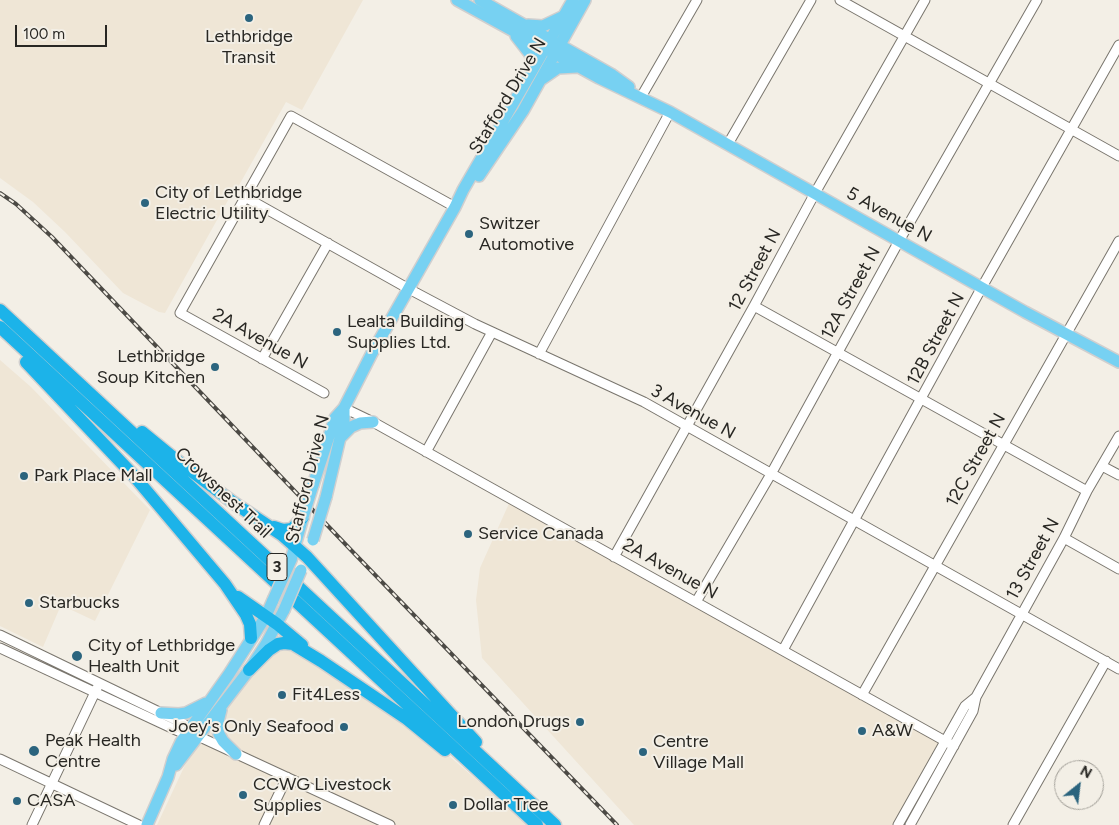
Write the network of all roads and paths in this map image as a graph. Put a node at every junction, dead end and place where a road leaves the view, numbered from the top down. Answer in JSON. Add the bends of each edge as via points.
{"nodes":[{"id":1,"x":456,"y":0,"type":"edge"},
{"id":2,"x":480,"y":0,"type":"edge"},
{"id":3,"x":573,"y":0,"type":"edge"},
{"id":4,"x":585,"y":0,"type":"edge"},
{"id":5,"x":697,"y":0,"type":"edge"},
{"id":6,"x":811,"y":0,"type":"edge"},
{"id":7,"x":840,"y":0,"type":"edge"},
{"id":8,"x":925,"y":0,"type":"edge"},
{"id":9,"x":1037,"y":0,"type":"edge"},
{"id":10,"x":564,"y":16,"type":"junction"},
{"id":11,"x":522,"y":24,"type":"junction"},
{"id":12,"x":512,"y":30,"type":"junction"},
{"id":13,"x":905,"y":37,"type":"junction"},
{"id":14,"x":1119,"y":45,"type":"edge"},
{"id":15,"x":552,"y":47,"type":"junction"},
{"id":16,"x":577,"y":67,"type":"junction"},
{"id":17,"x":528,"y":79,"type":"junction"},
{"id":18,"x":540,"y":80,"type":"junction"},
{"id":19,"x":990,"y":84,"type":"junction"},
{"id":20,"x":642,"y":97,"type":"junction"},
{"id":21,"x":670,"y":112,"type":"junction"},
{"id":22,"x":1072,"y":129,"type":"junction"},
{"id":23,"x":728,"y":144,"type":"junction"},
{"id":24,"x":1119,"y":156,"type":"edge"},
{"id":25,"x":815,"y":193,"type":"junction"},
{"id":26,"x":245,"y":197,"type":"junction"},
{"id":27,"x":455,"y":207,"type":"junction"},
{"id":28,"x":899,"y":241,"type":"junction"},
{"id":29,"x":1119,"y":241,"type":"edge"},
{"id":30,"x":328,"y":243,"type":"junction"},
{"id":31,"x":982,"y":287,"type":"junction"},
{"id":32,"x":409,"y":289,"type":"junction"},
{"id":33,"x":754,"y":306,"type":"junction"},
{"id":34,"x":2,"y":317,"type":"edge"},
{"id":35,"x":492,"y":332,"type":"junction"},
{"id":36,"x":0,"y":334,"type":"edge"},
{"id":37,"x":1066,"y":334,"type":"junction"},
{"id":38,"x":836,"y":352,"type":"junction"},
{"id":39,"x":539,"y":354,"type":"junction"},
{"id":40,"x":262,"y":359,"type":"junction"},
{"id":41,"x":1119,"y":362,"type":"edge"},
{"id":42,"x":324,"y":393,"type":"dead end"},
{"id":43,"x":922,"y":399,"type":"junction"},
{"id":44,"x":344,"y":408,"type":"junction"},
{"id":45,"x":373,"y":422,"type":"junction"},
{"id":46,"x":686,"y":426,"type":"junction"},
{"id":47,"x":1119,"y":436,"type":"edge"},
{"id":48,"x":339,"y":439,"type":"junction"},
{"id":49,"x":1003,"y":444,"type":"junction"},
{"id":50,"x":426,"y":452,"type":"junction"},
{"id":51,"x":1102,"y":466,"type":"junction"},
{"id":52,"x":771,"y":474,"type":"junction"},
{"id":53,"x":1119,"y":475,"type":"edge"},
{"id":54,"x":1087,"y":491,"type":"junction"},
{"id":55,"x":854,"y":521,"type":"junction"},
{"id":56,"x":300,"y":523,"type":"junction"},
{"id":57,"x":267,"y":524,"type":"junction"},
{"id":58,"x":1064,"y":538,"type":"junction"},
{"id":59,"x":294,"y":546,"type":"junction"},
{"id":60,"x":306,"y":557,"type":"junction"},
{"id":61,"x":614,"y":557,"type":"junction"},
{"id":62,"x":935,"y":566,"type":"junction"},
{"id":63,"x":1119,"y":569,"type":"edge"},
{"id":64,"x":225,"y":584,"type":"junction"},
{"id":65,"x":696,"y":602,"type":"junction"},
{"id":66,"x":1021,"y":615,"type":"junction"},
{"id":67,"x":266,"y":616,"type":"junction"},
{"id":68,"x":277,"y":624,"type":"junction"},
{"id":69,"x":2,"y":636,"type":"edge"},
{"id":70,"x":251,"y":638,"type":"junction"},
{"id":71,"x":0,"y":648,"type":"edge"},
{"id":72,"x":783,"y":650,"type":"junction"},
{"id":73,"x":321,"y":661,"type":"junction"},
{"id":74,"x":1106,"y":661,"type":"junction"},
{"id":75,"x":1119,"y":669,"type":"edge"},
{"id":76,"x":249,"y":670,"type":"junction"},
{"id":77,"x":97,"y":687,"type":"junction"},
{"id":78,"x":862,"y":695,"type":"junction"},
{"id":79,"x":213,"y":697,"type":"junction"},
{"id":80,"x":976,"y":697,"type":"junction"},
{"id":81,"x":224,"y":702,"type":"junction"},
{"id":82,"x":161,"y":713,"type":"junction"},
{"id":83,"x":192,"y":734,"type":"junction"},
{"id":84,"x":946,"y":741,"type":"junction"},
{"id":85,"x":954,"y":746,"type":"junction"},
{"id":86,"x":236,"y":754,"type":"junction"},
{"id":87,"x":0,"y":759,"type":"edge"},
{"id":88,"x":286,"y":777,"type":"junction"},
{"id":89,"x":52,"y":784,"type":"junction"},
{"id":90,"x":525,"y":798,"type":"junction"},
{"id":91,"x":384,"y":824,"type":"edge"},
{"id":92,"x":32,"y":825,"type":"edge"},
{"id":93,"x":139,"y":825,"type":"edge"},
{"id":94,"x":147,"y":825,"type":"edge"},
{"id":95,"x":264,"y":825,"type":"edge"},
{"id":96,"x":537,"y":825,"type":"edge"},
{"id":97,"x":554,"y":825,"type":"edge"},
{"id":98,"x":899,"y":825,"type":"edge"},
{"id":99,"x":910,"y":825,"type":"edge"},
{"id":100,"x":1013,"y":825,"type":"edge"}],
"edges":[{"from":1,"to":12,"type":"main road","name":"5 Avenue N"},
{"from":2,"to":11,"type":"main road","name":"5 Avenue N"},
{"from":3,"to":10,"type":"main road","name":"Stafford Drive N"},
{"from":4,"to":15,"type":"main road","name":"Stafford Drive N"},
{"from":5,"to":20,"type":"street"},
{"from":6,"to":23,"type":"street"},
{"from":7,"to":13,"type":"street"},
{"from":8,"to":13,"type":"street","name":"12 Street N"},
{"from":9,"to":19,"type":"street","name":"12A Street N"},
{"from":10,"to":11,"type":"main road","via":[[543,26]]},
{"from":10,"to":15,"type":"main road","name":"Stafford Drive N"},
{"from":11,"to":15,"type":"main road","name":"5 Avenue N"},
{"from":12,"to":15,"type":"main road","name":"5 Avenue N"},
{"from":12,"to":17,"type":"main road","via":[[531,57]]},
{"from":13,"to":19,"type":"street"},
{"from":13,"to":25,"type":"street","name":"12 Street N"},
{"from":14,"to":22,"type":"street","name":"12B Street N"},
{"from":15,"to":16,"type":"main road","name":"5 Avenue N"},
{"from":15,"to":17,"type":"main road","name":"Stafford Drive N"},
{"from":15,"to":18,"type":"main road","name":"Stafford Drive N"},
{"from":15,"to":20,"type":"main road","name":"5 Avenue N","via":[[615,77]]},
{"from":16,"to":18,"type":"main road","via":[[558,68]]},
{"from":16,"to":20,"type":"main road","name":"5 Avenue N"},
{"from":17,"to":27,"type":"main road","name":"Stafford Drive N"},
{"from":18,"to":27,"type":"main road","name":"Stafford Drive N","via":[[511,129]]},
{"from":19,"to":22,"type":"street"},
{"from":19,"to":28,"type":"street","name":"12A Street N"},
{"from":20,"to":21,"type":"main road","name":"5 Avenue N"},
{"from":21,"to":23,"type":"main road","name":"5 Avenue N"},
{"from":21,"to":39,"type":"street"},
{"from":22,"to":24,"type":"street"},
{"from":22,"to":31,"type":"street","name":"12B Street N"},
{"from":23,"to":25,"type":"main road","name":"5 Avenue N"},
{"from":25,"to":28,"type":"main road","name":"5 Avenue N"},
{"from":25,"to":33,"type":"street","name":"12 Street N"},
{"from":26,"to":27,"type":"street","via":[[291,116]]},
{"from":26,"to":30,"type":"street","name":"3 Avenue N"},
{"from":26,"to":40,"type":"street","name":"2A Avenue N","via":[[180,313]]},
{"from":27,"to":32,"type":"main road","name":"Stafford Drive N"},
{"from":28,"to":31,"type":"main road","name":"5 Avenue N"},
{"from":28,"to":38,"type":"street","name":"12A Street N"},
{"from":29,"to":37,"type":"street","name":"12C Street N"},
{"from":30,"to":32,"type":"street","name":"3 Avenue N"},
{"from":30,"to":40,"type":"street"},
{"from":31,"to":37,"type":"main road","name":"5 Avenue N"},
{"from":31,"to":43,"type":"street","name":"12B Street N"},
{"from":32,"to":35,"type":"street","name":"3 Avenue N"},
{"from":32,"to":44,"type":"main road","name":"Stafford Drive N"},
{"from":33,"to":38,"type":"street"},
{"from":33,"to":46,"type":"street","name":"12 Street N"},
{"from":34,"to":57,"type":"highway","via":[[176,459]]},
{"from":34,"to":90,"type":"highway","name":"Crowsnest Trail","number":"3"},
{"from":34,"to":96,"type":"highway","name":"Crowsnest Trail","number":"3"},
{"from":35,"to":39,"type":"street","name":"3 Avenue N"},
{"from":35,"to":50,"type":"street"},
{"from":36,"to":64,"type":"highway","via":[[134,476]]},
{"from":37,"to":41,"type":"main road","name":"5 Avenue N"},
{"from":37,"to":49,"type":"street","name":"12C Street N"},
{"from":38,"to":43,"type":"street"},
{"from":38,"to":52,"type":"street","name":"12A Street N"},
{"from":39,"to":46,"type":"street","name":"3 Avenue N","via":[[644,402]]},
{"from":40,"to":42,"type":"street","name":"2A Avenue N"},
{"from":43,"to":49,"type":"street"},
{"from":43,"to":55,"type":"street","name":"12B Street N"},
{"from":44,"to":45,"type":"street","name":"2A Avenue N"},
{"from":44,"to":48,"type":"main road","name":"Stafford Drive N"},
{"from":44,"to":56,"type":"main road","name":"Stafford Drive N","bridge":true,"via":[[332,424]]},
{"from":45,"to":48,"type":"main road","via":[[350,427]]},
{"from":45,"to":50,"type":"street","name":"2A Avenue N"},
{"from":46,"to":52,"type":"street","name":"3 Avenue N"},
{"from":46,"to":61,"type":"street","name":"12 Street N"},
{"from":47,"to":51,"type":"street","name":"13 Street N"},
{"from":48,"to":60,"type":"main road","name":"Stafford Drive N","bridge":true,"via":[[326,497]]},
{"from":49,"to":54,"type":"street"},
{"from":49,"to":62,"type":"street","name":"12C Street N"},
{"from":50,"to":61,"type":"street","name":"2A Avenue N"},
{"from":51,"to":53,"type":"street"},
{"from":51,"to":54,"type":"street","name":"13 Street N"},
{"from":52,"to":55,"type":"street","name":"3 Avenue N"},
{"from":52,"to":65,"type":"street","name":"12A Street N"},
{"from":54,"to":58,"type":"street","name":"13 Street N"},
{"from":55,"to":62,"type":"street","name":"3 Avenue N"},
{"from":55,"to":72,"type":"street","name":"12B Street N"},
{"from":56,"to":57,"type":"highway","via":[[292,529],[283,530]]},
{"from":56,"to":59,"type":"main road","name":"Stafford Drive N"},
{"from":57,"to":59,"type":"highway"},
{"from":58,"to":63,"type":"street"},
{"from":58,"to":66,"type":"street","name":"13 Street N"},
{"from":59,"to":60,"type":"highway"},
{"from":59,"to":67,"type":"main road","name":"Stafford Drive N","bridge":true},
{"from":60,"to":68,"type":"main road","name":"Stafford Drive N","bridge":true},
{"from":60,"to":90,"type":"highway"},
{"from":61,"to":65,"type":"street","name":"2A Avenue N"},
{"from":62,"to":66,"type":"street","name":"3 Avenue N"},
{"from":62,"to":78,"type":"street","name":"12C Street N"},
{"from":64,"to":67,"type":"highway"},
{"from":64,"to":70,"type":"highway","via":[[246,615]]},
{"from":65,"to":72,"type":"street","name":"2A Avenue N"},
{"from":66,"to":74,"type":"street","name":"3 Avenue N"},
{"from":66,"to":80,"type":"street","name":"13 Street N"},
{"from":67,"to":68,"type":"highway"},
{"from":67,"to":70,"type":"main road","name":"Stafford Drive N"},
{"from":68,"to":73,"type":"highway"},
{"from":68,"to":76,"type":"main road","name":"Stafford Drive N"},
{"from":69,"to":71,"type":"street"},
{"from":69,"to":77,"type":"street"},
{"from":70,"to":79,"type":"main road","name":"Stafford Drive N"},
{"from":71,"to":77,"type":"street"},
{"from":72,"to":78,"type":"street","name":"2A Avenue N"},
{"from":73,"to":76,"type":"highway","via":[[300,647],[284,643],[269,650]]},
{"from":73,"to":96,"type":"highway","via":[[406,719]]},
{"from":74,"to":75,"type":"street","name":"3 Avenue N"},
{"from":74,"to":100,"type":"street"},
{"from":76,"to":81,"type":"main road","name":"Stafford Drive N"},
{"from":77,"to":82,"type":"street"},
{"from":77,"to":83,"type":"street","via":[[180,732]]},
{"from":77,"to":89,"type":"street"},
{"from":78,"to":84,"type":"street","name":"2A Avenue N"},
{"from":79,"to":82,"type":"main road","via":[[186,713]]},
{"from":79,"to":83,"type":"main road","name":"Stafford Drive N"},
{"from":80,"to":84,"type":"street","name":"13 Street N","via":[[966,706]]},
{"from":80,"to":85,"type":"street","name":"13 Street N","via":[[973,711]]},
{"from":81,"to":83,"type":"main road","name":"Stafford Drive N"},
{"from":81,"to":86,"type":"main road","via":[[217,726],[223,741]]},
{"from":82,"to":83,"type":"street","via":[[184,724]]},
{"from":83,"to":86,"type":"street"},
{"from":83,"to":94,"type":"main road"},
{"from":84,"to":85,"type":"street","name":"2A Avenue N"},
{"from":84,"to":98,"type":"street","name":"13 Street N"},
{"from":85,"to":99,"type":"street","name":"13 Street N"},
{"from":86,"to":88,"type":"street"},
{"from":87,"to":89,"type":"street"},
{"from":88,"to":91,"type":"street"},
{"from":88,"to":95,"type":"street"},
{"from":89,"to":92,"type":"street"},
{"from":89,"to":93,"type":"street"},
{"from":90,"to":97,"type":"highway","name":"Crowsnest Trail","number":"3"}]}
